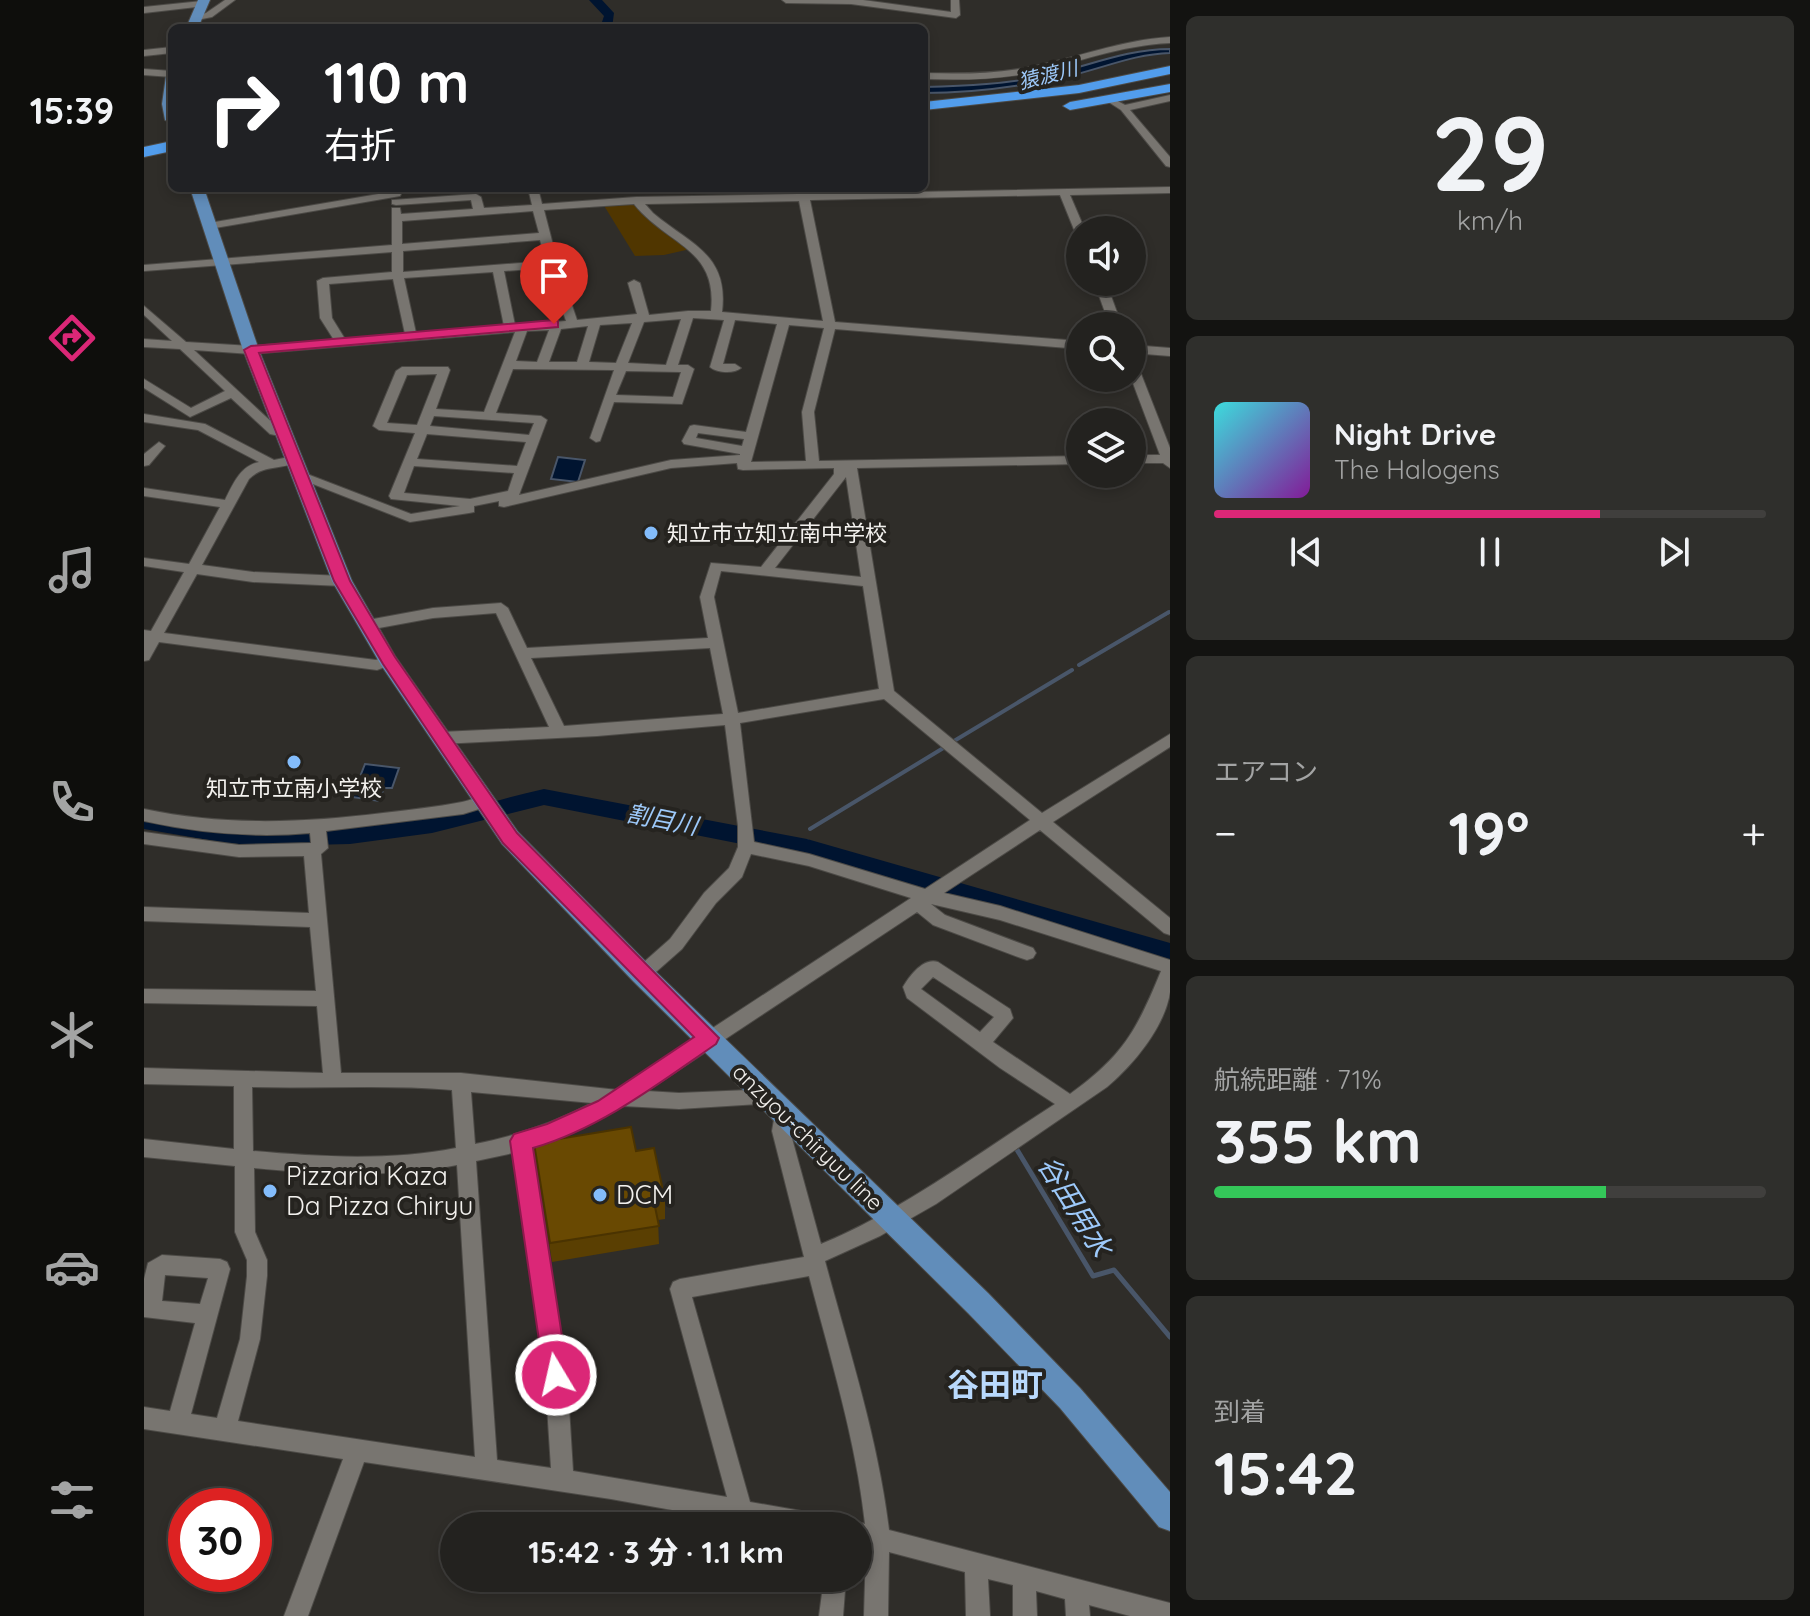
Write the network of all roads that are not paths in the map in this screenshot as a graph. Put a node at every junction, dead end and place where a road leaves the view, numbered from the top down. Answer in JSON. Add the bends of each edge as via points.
{"nodes":[{"id":1,"x":231,"y":0,"type":"edge"},
{"id":2,"x":786,"y":0,"type":"edge"},
{"id":3,"x":796,"y":0,"type":"edge"},
{"id":4,"x":828,"y":0,"type":"edge"},
{"id":5,"x":955,"y":0,"type":"edge"},
{"id":6,"x":180,"y":6,"type":"junction"},
{"id":7,"x":144,"y":10,"type":"edge"},
{"id":8,"x":198,"y":12,"type":"edge"},
{"id":9,"x":144,"y":16,"type":"edge"},
{"id":10,"x":1170,"y":40,"type":"edge"},
{"id":11,"x":168,"y":50,"type":"edge"},
{"id":12,"x":144,"y":53,"type":"edge"},
{"id":13,"x":145,"y":73,"type":"edge"},
{"id":14,"x":168,"y":75,"type":"edge"},
{"id":15,"x":928,"y":76,"type":"edge"},
{"id":16,"x":1170,"y":79,"type":"edge"},
{"id":17,"x":1170,"y":98,"type":"edge"},
{"id":18,"x":1118,"y":104,"type":"junction"},
{"id":19,"x":1055,"y":108,"type":"dead end"},
{"id":20,"x":928,"y":110,"type":"edge"},
{"id":21,"x":928,"y":110,"type":"edge"},
{"id":22,"x":928,"y":110,"type":"edge"},
{"id":23,"x":997,"y":114,"type":"dead end"},
{"id":24,"x":168,"y":153,"type":"edge"},
{"id":25,"x":144,"y":158,"type":"edge"},
{"id":26,"x":1170,"y":164,"type":"edge"},
{"id":27,"x":1170,"y":190,"type":"edge"},
{"id":28,"x":198,"y":192,"type":"edge"},
{"id":29,"x":534,"y":192,"type":"edge"},
{"id":30,"x":622,"y":192,"type":"edge"},
{"id":31,"x":1064,"y":192,"type":"junction"},
{"id":32,"x":803,"y":193,"type":"edge"},
{"id":33,"x":396,"y":195,"type":"edge"},
{"id":34,"x":633,"y":200,"type":"junction"},
{"id":35,"x":538,"y":208,"type":"junction"},
{"id":36,"x":479,"y":212,"type":"junction"},
{"id":37,"x":1074,"y":216,"type":"edge"},
{"id":38,"x":396,"y":218,"type":"junction"},
{"id":39,"x":209,"y":226,"type":"junction"},
{"id":40,"x":545,"y":236,"type":"junction"},
{"id":41,"x":395,"y":249,"type":"junction"},
{"id":42,"x":368,"y":252,"type":"junction"},
{"id":43,"x":222,"y":263,"type":"junction"},
{"id":44,"x":552,"y":264,"type":"junction"},
{"id":45,"x":144,"y":268,"type":"edge"},
{"id":46,"x":498,"y":268,"type":"junction"},
{"id":47,"x":398,"y":276,"type":"junction"},
{"id":48,"x":349,"y":279,"type":"junction"},
{"id":49,"x":634,"y":283,"type":"dead end"},
{"id":50,"x":144,"y":309,"type":"edge"},
{"id":51,"x":688,"y":314,"type":"junction"},
{"id":52,"x":716,"y":315,"type":"junction"},
{"id":53,"x":731,"y":316,"type":"junction"},
{"id":54,"x":642,"y":317,"type":"junction"},
{"id":55,"x":595,"y":321,"type":"junction"},
{"id":56,"x":784,"y":321,"type":"junction"},
{"id":57,"x":572,"y":323,"type":"junction"},
{"id":58,"x":554,"y":324,"type":"junction"},
{"id":59,"x":830,"y":325,"type":"junction"},
{"id":60,"x":516,"y":327,"type":"junction"},
{"id":61,"x":411,"y":335,"type":"junction"},
{"id":62,"x":341,"y":341,"type":"junction"},
{"id":63,"x":144,"y":343,"type":"edge"},
{"id":64,"x":1066,"y":344,"type":"edge"},
{"id":65,"x":184,"y":346,"type":"junction"},
{"id":66,"x":251,"y":350,"type":"junction"},
{"id":67,"x":1146,"y":350,"type":"edge"},
{"id":68,"x":1170,"y":352,"type":"edge"},
{"id":69,"x":508,"y":365,"type":"junction"},
{"id":70,"x":542,"y":365,"type":"junction"},
{"id":71,"x":582,"y":365,"type":"junction"},
{"id":72,"x":622,"y":367,"type":"junction"},
{"id":73,"x":671,"y":368,"type":"junction"},
{"id":74,"x":735,"y":368,"type":"dead end"},
{"id":75,"x":144,"y":383,"type":"edge"},
{"id":76,"x":233,"y":392,"type":"junction"},
{"id":77,"x":1142,"y":392,"type":"edge"},
{"id":78,"x":609,"y":398,"type":"junction"},
{"id":79,"x":429,"y":412,"type":"junction"},
{"id":80,"x":489,"y":416,"type":"junction"},
{"id":81,"x":144,"y":418,"type":"edge"},
{"id":82,"x":422,"y":430,"type":"junction"},
{"id":83,"x":284,"y":433,"type":"junction"},
{"id":84,"x":752,"y":436,"type":"junction"},
{"id":85,"x":596,"y":438,"type":"dead end"},
{"id":86,"x":533,"y":439,"type":"junction"},
{"id":87,"x":159,"y":446,"type":"dead end"},
{"id":88,"x":746,"y":455,"type":"junction"},
{"id":89,"x":1066,"y":460,"type":"edge"},
{"id":90,"x":1146,"y":460,"type":"edge"},
{"id":91,"x":1169,"y":461,"type":"edge"},
{"id":92,"x":144,"y":462,"type":"edge"},
{"id":93,"x":409,"y":462,"type":"junction"},
{"id":94,"x":272,"y":464,"type":"junction"},
{"id":95,"x":845,"y":464,"type":"junction"},
{"id":96,"x":813,"y":465,"type":"junction"},
{"id":97,"x":298,"y":469,"type":"junction"},
{"id":98,"x":522,"y":470,"type":"junction"},
{"id":99,"x":144,"y":492,"type":"edge"},
{"id":100,"x":226,"y":504,"type":"junction"},
{"id":101,"x":144,"y":562,"type":"edge"},
{"id":102,"x":193,"y":568,"type":"junction"},
{"id":103,"x":765,"y":572,"type":"junction"},
{"id":104,"x":342,"y":581,"type":"junction"},
{"id":105,"x":868,"y":582,"type":"junction"},
{"id":106,"x":368,"y":625,"type":"junction"},
{"id":107,"x":150,"y":636,"type":"edge"},
{"id":108,"x":715,"y":643,"type":"junction"},
{"id":109,"x":522,"y":653,"type":"junction"},
{"id":110,"x":144,"y":656,"type":"edge"},
{"id":111,"x":388,"y":660,"type":"junction"},
{"id":112,"x":887,"y":693,"type":"junction"},
{"id":113,"x":732,"y":719,"type":"junction"},
{"id":114,"x":559,"y":732,"type":"junction"},
{"id":115,"x":441,"y":738,"type":"junction"},
{"id":116,"x":1170,"y":740,"type":"edge"},
{"id":117,"x":491,"y":809,"type":"junction"},
{"id":118,"x":144,"y":815,"type":"edge"},
{"id":119,"x":1041,"y":821,"type":"junction"},
{"id":120,"x":318,"y":828,"type":"junction"},
{"id":121,"x":144,"y":838,"type":"edge"},
{"id":122,"x":746,"y":847,"type":"junction"},
{"id":123,"x":316,"y":849,"type":"junction"},
{"id":124,"x":922,"y":899,"type":"junction"},
{"id":125,"x":144,"y":914,"type":"edge"},
{"id":126,"x":319,"y":920,"type":"junction"},
{"id":127,"x":1170,"y":928,"type":"edge"},
{"id":128,"x":1027,"y":953,"type":"dead end"},
{"id":129,"x":1170,"y":969,"type":"edge"},
{"id":130,"x":642,"y":974,"type":"junction"},
{"id":131,"x":144,"y":996,"type":"edge"},
{"id":132,"x":1166,"y":997,"type":"edge"},
{"id":133,"x":324,"y":999,"type":"junction"},
{"id":134,"x":708,"y":1038,"type":"junction"},
{"id":135,"x":981,"y":1043,"type":"junction"},
{"id":136,"x":144,"y":1076,"type":"edge"},
{"id":137,"x":243,"y":1078,"type":"junction"},
{"id":138,"x":333,"y":1081,"type":"junction"},
{"id":139,"x":461,"y":1081,"type":"junction"},
{"id":140,"x":761,"y":1092,"type":"junction"},
{"id":141,"x":621,"y":1098,"type":"junction"},
{"id":142,"x":1069,"y":1103,"type":"junction"},
{"id":143,"x":783,"y":1114,"type":"junction"},
{"id":144,"x":521,"y":1141,"type":"junction"},
{"id":145,"x":144,"y":1148,"type":"edge"},
{"id":146,"x":466,"y":1156,"type":"junction"},
{"id":147,"x":245,"y":1157,"type":"junction"},
{"id":148,"x":892,"y":1219,"type":"junction"},
{"id":149,"x":816,"y":1260,"type":"junction"},
{"id":150,"x":207,"y":1314,"type":"dead end"},
{"id":151,"x":144,"y":1418,"type":"edge"},
{"id":152,"x":178,"y":1423,"type":"junction"},
{"id":153,"x":225,"y":1429,"type":"junction"},
{"id":154,"x":357,"y":1451,"type":"junction"},
{"id":155,"x":487,"y":1469,"type":"junction"},
{"id":156,"x":563,"y":1481,"type":"junction"},
{"id":157,"x":741,"y":1509,"type":"junction"},
{"id":158,"x":756,"y":1512,"type":"edge"},
{"id":159,"x":866,"y":1512,"type":"edge"},
{"id":160,"x":1170,"y":1516,"type":"edge"},
{"id":161,"x":872,"y":1535,"type":"edge"},
{"id":162,"x":976,"y":1564,"type":"junction"},
{"id":163,"x":872,"y":1575,"type":"edge"},
{"id":164,"x":1024,"y":1575,"type":"junction"},
{"id":165,"x":1076,"y":1590,"type":"junction"},
{"id":166,"x":834,"y":1592,"type":"edge"},
{"id":167,"x":1127,"y":1609,"type":"edge"},
{"id":168,"x":1167,"y":1615,"type":"edge"},
{"id":169,"x":296,"y":1616,"type":"edge"},
{"id":170,"x":831,"y":1616,"type":"edge"},
{"id":171,"x":876,"y":1616,"type":"edge"},
{"id":172,"x":978,"y":1616,"type":"edge"},
{"id":173,"x":1025,"y":1616,"type":"edge"},
{"id":174,"x":1078,"y":1616,"type":"edge"}],
"edges":[{"from":1,"to":8,"type":"street","via":[[209,15]]},
{"from":2,"to":3,"type":"street"},
{"from":3,"to":4,"type":"street"},
{"from":4,"to":5,"type":"street","via":[[956,15]]},
{"from":6,"to":7,"type":"street"},
{"from":6,"to":8,"type":"street"},
{"from":6,"to":9,"type":"street","via":[[176,13]]},
{"from":10,"to":15,"type":"street","via":[[1115,46],[1006,74]]},
{"from":11,"to":12,"type":"street"},
{"from":13,"to":14,"type":"street"},
{"from":16,"to":18,"type":"highway"},
{"from":16,"to":20,"type":"highway"},
{"from":16,"to":21,"type":"highway","via":[[1064,105]]},
{"from":17,"to":18,"type":"street"},
{"from":18,"to":19,"type":"highway"},
{"from":18,"to":26,"type":"street"},
{"from":22,"to":23,"type":"highway"},
{"from":24,"to":25,"type":"highway"},
{"from":27,"to":31,"type":"street"},
{"from":28,"to":39,"type":"main road","name":"anzyou-chiryuu line"},
{"from":29,"to":35,"type":"street"},
{"from":30,"to":34,"type":"street"},
{"from":31,"to":32,"type":"street"},
{"from":31,"to":37,"type":"street"},
{"from":32,"to":34,"type":"street"},
{"from":32,"to":59,"type":"street"},
{"from":33,"to":36,"type":"street","via":[[476,197]]},
{"from":33,"to":38,"type":"street"},
{"from":33,"to":39,"type":"street"},
{"from":34,"to":35,"type":"street"},
{"from":34,"to":52,"type":"street","via":[[700,253],[717,276],[721,293]]},
{"from":35,"to":36,"type":"street"},
{"from":35,"to":40,"type":"street"},
{"from":36,"to":38,"type":"street"},
{"from":38,"to":41,"type":"street"},
{"from":39,"to":43,"type":"main road","name":"anzyou-chiryuu line"},
{"from":40,"to":41,"type":"street"},
{"from":40,"to":44,"type":"street"},
{"from":41,"to":42,"type":"street"},
{"from":41,"to":47,"type":"street"},
{"from":42,"to":43,"type":"street"},
{"from":42,"to":48,"type":"street"},
{"from":43,"to":45,"type":"street"},
{"from":43,"to":66,"type":"main road","name":"anzyou-chiryuu line"},
{"from":44,"to":46,"type":"street"},
{"from":44,"to":57,"type":"street"},
{"from":46,"to":47,"type":"street"},
{"from":46,"to":60,"type":"street"},
{"from":47,"to":48,"type":"street"},
{"from":47,"to":61,"type":"street"},
{"from":48,"to":62,"type":"street","via":[[323,281],[326,318]]},
{"from":49,"to":54,"type":"street"},
{"from":50,"to":65,"type":"street"},
{"from":51,"to":52,"type":"street"},
{"from":51,"to":54,"type":"street"},
{"from":51,"to":73,"type":"street"},
{"from":52,"to":53,"type":"street"},
{"from":53,"to":56,"type":"street"},
{"from":53,"to":74,"type":"street","via":[[716,367]]},
{"from":54,"to":55,"type":"street"},
{"from":54,"to":72,"type":"street"},
{"from":55,"to":57,"type":"street"},
{"from":55,"to":71,"type":"street"},
{"from":56,"to":59,"type":"street"},
{"from":56,"to":84,"type":"street"},
{"from":57,"to":58,"type":"street"},
{"from":58,"to":60,"type":"street"},
{"from":58,"to":70,"type":"street"},
{"from":59,"to":64,"type":"street"},
{"from":59,"to":96,"type":"street","via":[[808,412]]},
{"from":60,"to":61,"type":"street"},
{"from":60,"to":69,"type":"street"},
{"from":61,"to":62,"type":"street"},
{"from":62,"to":66,"type":"street"},
{"from":63,"to":65,"type":"street"},
{"from":65,"to":66,"type":"street"},
{"from":65,"to":76,"type":"street"},
{"from":66,"to":83,"type":"main road","name":"anzyou-chiryuu line"},
{"from":67,"to":68,"type":"street"},
{"from":69,"to":70,"type":"street"},
{"from":69,"to":80,"type":"street"},
{"from":70,"to":71,"type":"street"},
{"from":71,"to":72,"type":"street"},
{"from":72,"to":73,"type":"street"},
{"from":72,"to":78,"type":"street"},
{"from":73,"to":78,"type":"street","via":[[688,369],[678,401]]},
{"from":75,"to":76,"type":"street","via":[[190,413]]},
{"from":76,"to":83,"type":"street","via":[[274,431]]},
{"from":77,"to":91,"type":"street"},
{"from":78,"to":85,"type":"street"},
{"from":79,"to":80,"type":"street"},
{"from":79,"to":82,"type":"street"},
{"from":79,"to":82,"type":"street","via":[[444,370],[402,371],[379,426]]},
{"from":80,"to":86,"type":"street","via":[[541,420]]},
{"from":81,"to":94,"type":"street","via":[[201,427]]},
{"from":82,"to":86,"type":"street"},
{"from":82,"to":93,"type":"street"},
{"from":83,"to":97,"type":"main road","name":"anzyou-chiryuu line"},
{"from":84,"to":88,"type":"street"},
{"from":84,"to":88,"type":"street","via":[[694,429],[688,441]]},
{"from":86,"to":98,"type":"street"},
{"from":87,"to":92,"type":"street"},
{"from":88,"to":96,"type":"street","via":[[743,466]]},
{"from":88,"to":97,"type":"street","via":[[671,464],[528,499],[410,518]]},
{"from":89,"to":95,"type":"street"},
{"from":90,"to":91,"type":"street"},
{"from":93,"to":98,"type":"street"},
{"from":93,"to":98,"type":"street","via":[[396,496],[470,503],[513,494]]},
{"from":94,"to":97,"type":"street"},
{"from":94,"to":100,"type":"street","via":[[249,471]]},
{"from":95,"to":96,"type":"street"},
{"from":95,"to":103,"type":"street"},
{"from":95,"to":105,"type":"street"},
{"from":97,"to":104,"type":"main road","name":"anzyou-chiryuu line"},
{"from":99,"to":100,"type":"street"},
{"from":100,"to":102,"type":"street"},
{"from":101,"to":102,"type":"street"},
{"from":102,"to":104,"type":"street"},
{"from":102,"to":107,"type":"street"},
{"from":103,"to":105,"type":"street"},
{"from":103,"to":108,"type":"street","via":[[716,566],[707,597]]},
{"from":104,"to":106,"type":"main road","name":"anzyou-chiryuu line"},
{"from":105,"to":112,"type":"street"},
{"from":106,"to":109,"type":"street","via":[[501,608]]},
{"from":106,"to":111,"type":"main road","name":"anzyou-chiryuu line"},
{"from":107,"to":110,"type":"street"},
{"from":107,"to":111,"type":"street","via":[[377,665]]},
{"from":108,"to":109,"type":"street"},
{"from":108,"to":113,"type":"street"},
{"from":109,"to":114,"type":"street"},
{"from":111,"to":115,"type":"main road","name":"anzyou-chiryuu line"},
{"from":112,"to":113,"type":"street"},
{"from":112,"to":119,"type":"street"},
{"from":113,"to":114,"type":"street"},
{"from":113,"to":122,"type":"street"},
{"from":114,"to":115,"type":"street"},
{"from":115,"to":117,"type":"main road","name":"anzyou-chiryuu line"},
{"from":116,"to":119,"type":"street"},
{"from":117,"to":120,"type":"street","via":[[463,808]]},
{"from":117,"to":130,"type":"main road","name":"anzyou-chiryuu line","via":[[520,849]]},
{"from":118,"to":120,"type":"street","via":[[210,828]]},
{"from":119,"to":124,"type":"street"},
{"from":119,"to":127,"type":"street"},
{"from":120,"to":123,"type":"street"},
{"from":121,"to":123,"type":"street","via":[[239,851]]},
{"from":122,"to":124,"type":"street","via":[[809,860]]},
{"from":122,"to":130,"type":"street","via":[[736,872],[676,944]]},
{"from":123,"to":126,"type":"street"},
{"from":124,"to":128,"type":"street","via":[[939,920]]},
{"from":124,"to":129,"type":"street","via":[[1000,913]]},
{"from":124,"to":134,"type":"street"},
{"from":125,"to":126,"type":"street"},
{"from":126,"to":133,"type":"street"},
{"from":129,"to":132,"type":"street"},
{"from":130,"to":134,"type":"main road","name":"anzyou-chiryuu line"},
{"from":131,"to":133,"type":"street"},
{"from":132,"to":142,"type":"street","via":[[1133,1049],[1105,1078]]},
{"from":133,"to":138,"type":"street"},
{"from":134,"to":140,"type":"main road","name":"anzyou-chiryuu line"},
{"from":134,"to":141,"type":"street"},
{"from":135,"to":135,"type":"street","via":[[913,993],[912,987],[932,967],[1004,1014]]},
{"from":135,"to":142,"type":"street"},
{"from":136,"to":137,"type":"street"},
{"from":137,"to":138,"type":"street"},
{"from":137,"to":147,"type":"street"},
{"from":138,"to":139,"type":"street"},
{"from":139,"to":141,"type":"street"},
{"from":139,"to":146,"type":"street"},
{"from":140,"to":141,"type":"street","via":[[752,1098]]},
{"from":140,"to":143,"type":"main road","name":"anzyou-chiryuu line"},
{"from":141,"to":144,"type":"street","via":[[574,1123]]},
{"from":142,"to":148,"type":"street"},
{"from":143,"to":148,"type":"main road","name":"anzyou-chiryuu line"},
{"from":143,"to":149,"type":"street","via":[[781,1131]]},
{"from":144,"to":146,"type":"street"},
{"from":144,"to":156,"type":"street","via":[[556,1375]]},
{"from":145,"to":147,"type":"street"},
{"from":146,"to":147,"type":"street","via":[[353,1167]]},
{"from":146,"to":155,"type":"street"},
{"from":147,"to":153,"type":"street","via":[[245,1232],[257,1260],[257,1276],[250,1339]]},
{"from":148,"to":149,"type":"street"},
{"from":148,"to":160,"type":"main road","name":"anzyou-chiryuu line","via":[[1070,1398]]},
{"from":149,"to":157,"type":"street","via":[[680,1289]]},
{"from":149,"to":159,"type":"street","via":[[858,1423]]},
{"from":150,"to":152,"type":"street"},
{"from":151,"to":152,"type":"street"},
{"from":152,"to":153,"type":"street"},
{"from":153,"to":154,"type":"street"},
{"from":154,"to":155,"type":"street"},
{"from":154,"to":169,"type":"street"},
{"from":155,"to":156,"type":"street"},
{"from":156,"to":157,"type":"street"},
{"from":157,"to":158,"type":"street"},
{"from":161,"to":162,"type":"street"},
{"from":162,"to":164,"type":"street"},
{"from":162,"to":172,"type":"street"},
{"from":163,"to":171,"type":"street"},
{"from":164,"to":165,"type":"street"},
{"from":164,"to":173,"type":"street"},
{"from":165,"to":167,"type":"street"},
{"from":165,"to":174,"type":"street"},
{"from":166,"to":170,"type":"street"},
{"from":167,"to":168,"type":"street"}]}
